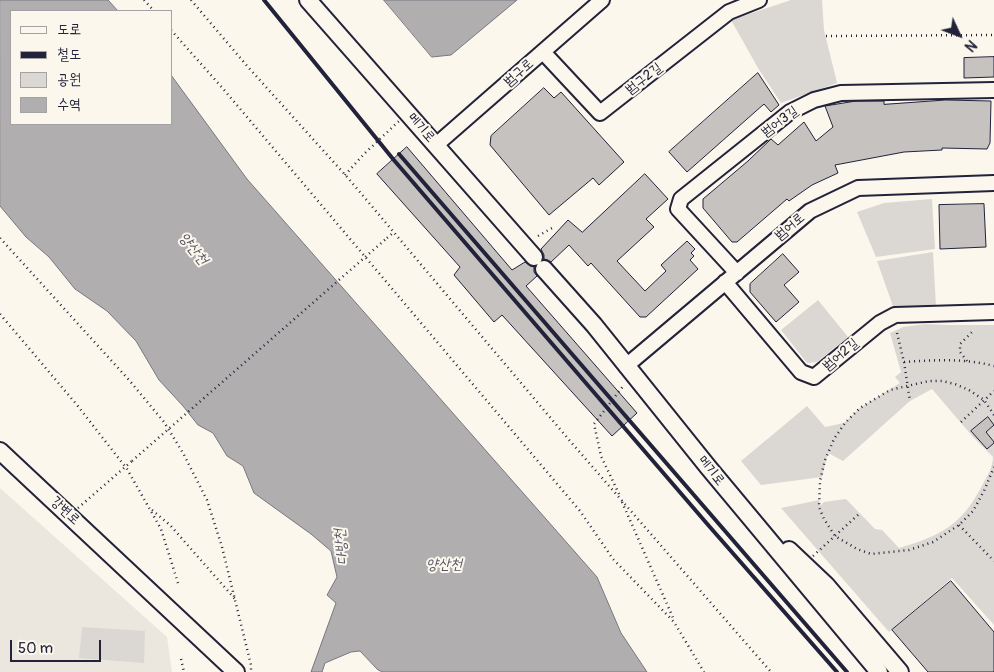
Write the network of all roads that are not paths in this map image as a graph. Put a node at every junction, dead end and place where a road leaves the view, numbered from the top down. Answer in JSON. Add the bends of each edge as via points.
{"nodes":[{"id":1,"x":308,"y":0,"type":"edge"},
{"id":2,"x":602,"y":0,"type":"edge"},
{"id":3,"x":759,"y":0,"type":"edge"},
{"id":4,"x":543,"y":52,"type":"junction"},
{"id":5,"x":994,"y":90,"type":"edge"},
{"id":6,"x":436,"y":145,"type":"junction"},
{"id":7,"x":994,"y":183,"type":"edge"},
{"id":8,"x":737,"y":273,"type":"junction"},
{"id":9,"x":725,"y":282,"type":"junction"},
{"id":10,"x":994,"y":312,"type":"edge"},
{"id":11,"x":629,"y":370,"type":"junction"},
{"id":12,"x":0,"y":451,"type":"edge"},
{"id":13,"x":739,"y":505,"type":"junction"},
{"id":14,"x":236,"y":672,"type":"edge"},
{"id":15,"x":879,"y":672,"type":"edge"},
{"id":16,"x":900,"y":672,"type":"edge"}],
"edges":[{"from":1,"to":6,"type":"street","name":"메기로"},
{"from":2,"to":4,"type":"street","name":"범구로"},
{"from":3,"to":4,"type":"street","name":"범구2길","via":[[729,12],[600,114]]},
{"from":4,"to":6,"type":"street","name":"범구로"},
{"from":5,"to":8,"type":"street","name":"범어3길","via":[[841,93],[814,100],[790,112],[681,199],[678,208]]},
{"from":6,"to":11,"type":"street","name":"메기로","via":[[594,325]]},
{"from":7,"to":8,"type":"street","name":"범어로","via":[[858,188],[810,211]]},
{"from":8,"to":9,"type":"street","name":"범어로"},
{"from":9,"to":10,"type":"street","name":"범어2길","via":[[801,372],[814,377],[880,323],[895,315]]},
{"from":9,"to":11,"type":"street","name":"범어로"},
{"from":11,"to":13,"type":"street","name":"메기로"},
{"from":12,"to":14,"type":"street","name":"강변로"},
{"from":13,"to":15,"type":"street","name":"메기로"},
{"from":13,"to":16,"type":"street","via":[[826,585]]}]}
